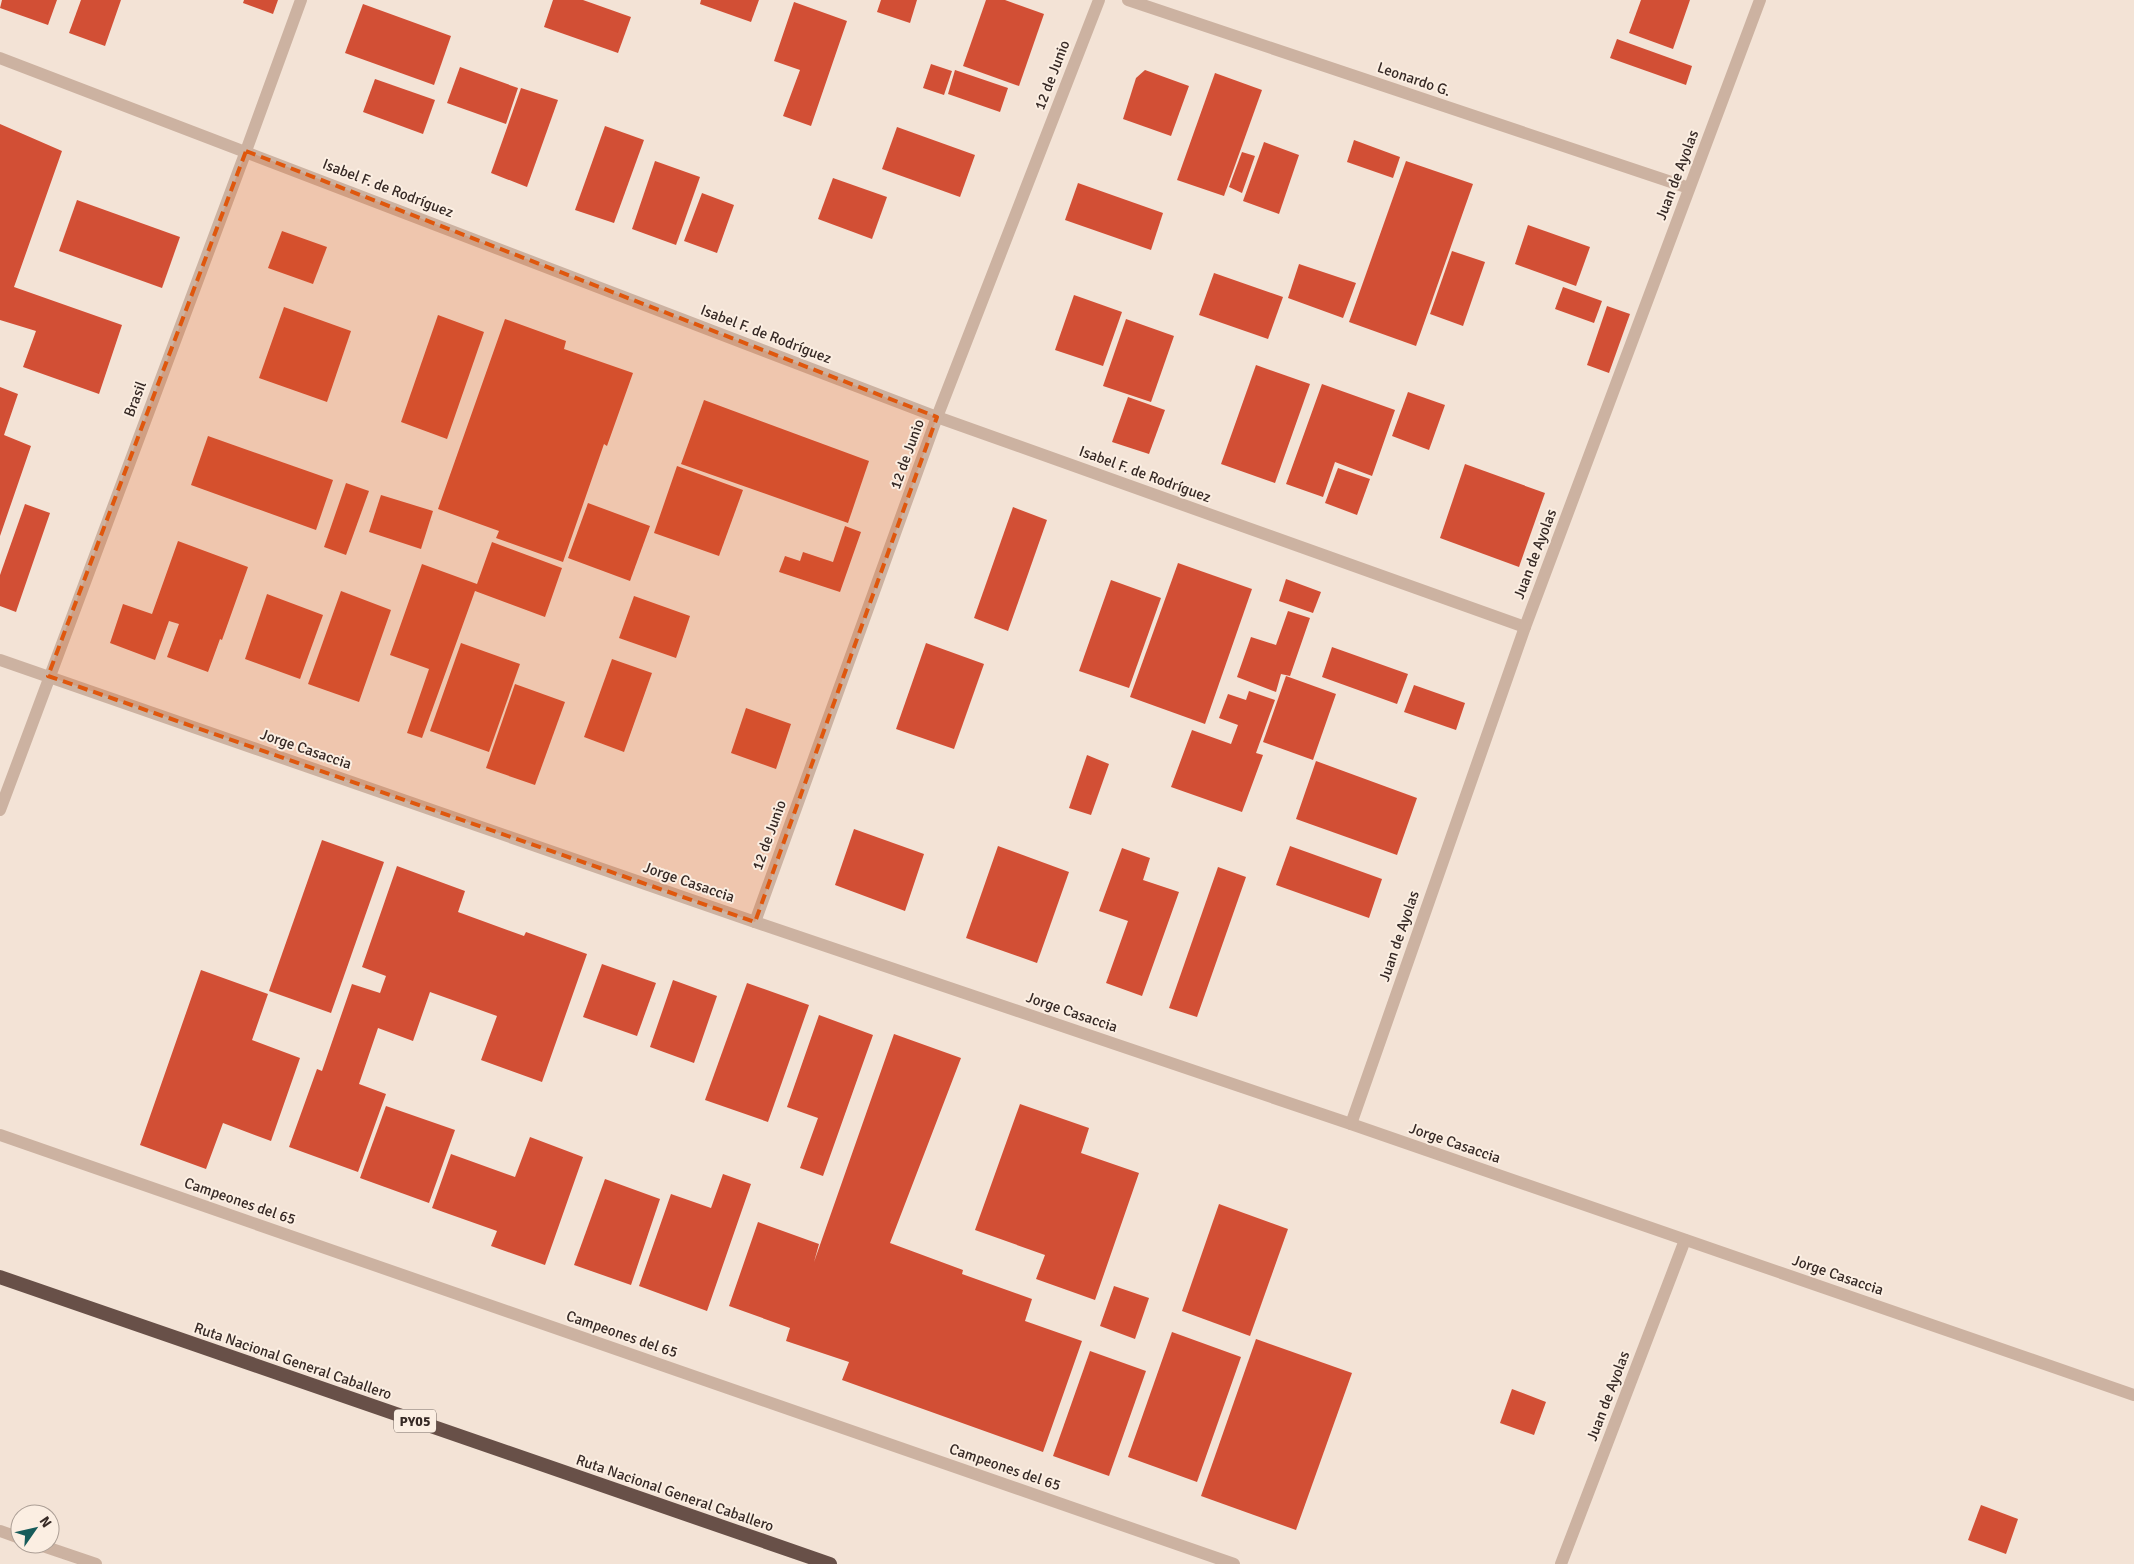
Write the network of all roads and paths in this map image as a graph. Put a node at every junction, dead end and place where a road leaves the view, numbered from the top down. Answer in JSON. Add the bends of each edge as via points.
{"nodes":[{"id":1,"x":301,"y":0,"type":"edge"},
{"id":2,"x":1099,"y":0,"type":"edge"},
{"id":3,"x":1128,"y":0,"type":"edge"},
{"id":4,"x":1760,"y":0,"type":"edge"},
{"id":5,"x":0,"y":58,"type":"edge"},
{"id":6,"x":246,"y":151,"type":"junction"},
{"id":7,"x":1689,"y":188,"type":"junction"},
{"id":8,"x":937,"y":417,"type":"junction"},
{"id":9,"x":1525,"y":627,"type":"junction"},
{"id":10,"x":0,"y":660,"type":"edge"},
{"id":11,"x":48,"y":676,"type":"junction"},
{"id":12,"x":0,"y":810,"type":"edge"},
{"id":13,"x":755,"y":922,"type":"junction"},
{"id":14,"x":1351,"y":1124,"type":"junction"},
{"id":15,"x":0,"y":1135,"type":"edge"},
{"id":16,"x":1685,"y":1240,"type":"junction"},
{"id":17,"x":0,"y":1277,"type":"edge"},
{"id":18,"x":2134,"y":1395,"type":"edge"},
{"id":19,"x":60,"y":1553,"type":"edge"},
{"id":20,"x":82,"y":1561,"type":"edge"},
{"id":21,"x":96,"y":1564,"type":"edge"},
{"id":22,"x":830,"y":1564,"type":"edge"},
{"id":23,"x":1234,"y":1564,"type":"edge"},
{"id":24,"x":1561,"y":1564,"type":"edge"}],
"edges":[{"from":1,"to":6,"type":"street","name":"Brasil"},
{"from":2,"to":8,"type":"street","name":"12 de Junio"},
{"from":3,"to":7,"type":"street","name":"Leonardo G."},
{"from":4,"to":7,"type":"street","name":"Juan de Ayolas"},
{"from":5,"to":6,"type":"street","name":"Isabel F. de Rodríguez"},
{"from":6,"to":8,"type":"street","name":"Isabel F. de Rodríguez"},
{"from":6,"to":11,"type":"street","name":"Brasil"},
{"from":7,"to":9,"type":"street","name":"Juan de Ayolas"},
{"from":8,"to":9,"type":"street","name":"Isabel F. de Rodríguez"},
{"from":8,"to":13,"type":"street","name":"12 de Junio"},
{"from":9,"to":14,"type":"street","name":"Juan de Ayolas"},
{"from":10,"to":11,"type":"street","name":"Jorge Casaccia"},
{"from":11,"to":12,"type":"street","name":"Brasil"},
{"from":11,"to":13,"type":"street","name":"Jorge Casaccia"},
{"from":13,"to":14,"type":"street","name":"Jorge Casaccia"},
{"from":14,"to":16,"type":"street","name":"Jorge Casaccia"},
{"from":15,"to":23,"type":"street","name":"Campeones del 65"},
{"from":16,"to":18,"type":"street","name":"Jorge Casaccia"},
{"from":16,"to":24,"type":"street","name":"Juan de Ayolas"},
{"from":17,"to":22,"type":"highway","name":"Ruta Nacional General Caballero","number":"PY05"},
{"from":19,"to":20,"type":"street"},
{"from":20,"to":21,"type":"street"}]}
